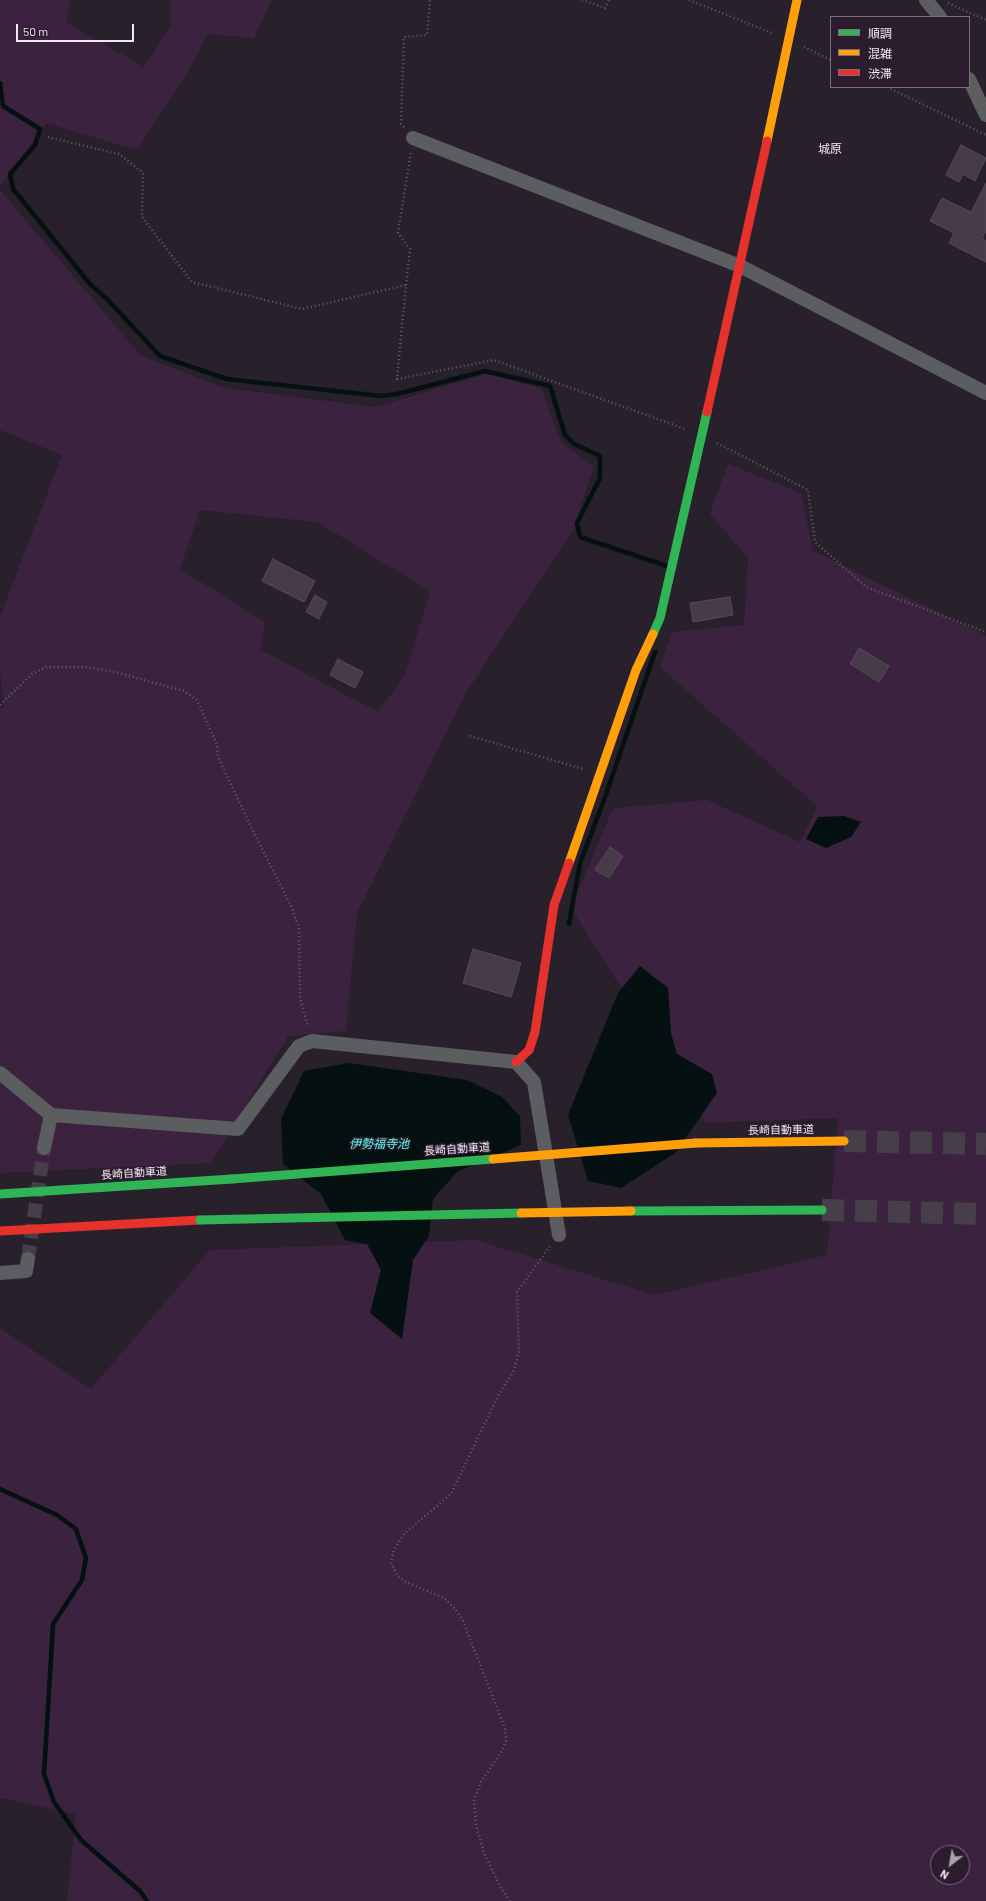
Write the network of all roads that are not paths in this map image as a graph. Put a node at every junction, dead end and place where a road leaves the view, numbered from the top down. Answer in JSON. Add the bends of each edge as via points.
{"nodes":[{"id":1,"x":797,"y":0,"type":"edge"},
{"id":2,"x":926,"y":0,"type":"edge"},
{"id":3,"x":939,"y":16,"type":"edge"},
{"id":4,"x":970,"y":81,"type":"edge"},
{"id":5,"x":986,"y":115,"type":"edge"},
{"id":6,"x":413,"y":138,"type":"dead end"},
{"id":7,"x":740,"y":266,"type":"junction"},
{"id":8,"x":986,"y":393,"type":"edge"},
{"id":9,"x":516,"y":1062,"type":"junction"},
{"id":10,"x":0,"y":1073,"type":"edge"},
{"id":11,"x":51,"y":1115,"type":"junction"},
{"id":12,"x":844,"y":1141,"type":"tunnel mouth"},
{"id":13,"x":44,"y":1148,"type":"tunnel mouth"},
{"id":14,"x":0,"y":1194,"type":"edge"},
{"id":15,"x":822,"y":1210,"type":"tunnel mouth"},
{"id":16,"x":0,"y":1231,"type":"edge"},
{"id":17,"x":559,"y":1235,"type":"road end"},
{"id":18,"x":28,"y":1259,"type":"tunnel mouth"},
{"id":19,"x":0,"y":1273,"type":"edge"}],
"edges":[{"from":1,"to":7,"type":"main road"},
{"from":2,"to":3,"type":"street"},
{"from":4,"to":5,"type":"street"},
{"from":6,"to":7,"type":"street"},
{"from":7,"to":8,"type":"street"},
{"from":7,"to":9,"type":"main road","via":[[660,618],[636,670],[554,905],[535,1032],[529,1050]]},
{"from":9,"to":11,"type":"street","via":[[312,1041],[299,1046],[238,1130]]},
{"from":9,"to":17,"type":"street","via":[[534,1082]]},
{"from":10,"to":11,"type":"street"},
{"from":11,"to":13,"type":"street"},
{"from":12,"to":14,"type":"main road","name":"長崎自動車道","bridge":true,"via":[[696,1143]]},
{"from":15,"to":16,"type":"main road","bridge":true,"via":[[631,1211],[200,1220]]},
{"from":18,"to":19,"type":"street","via":[[26,1271]]}]}
